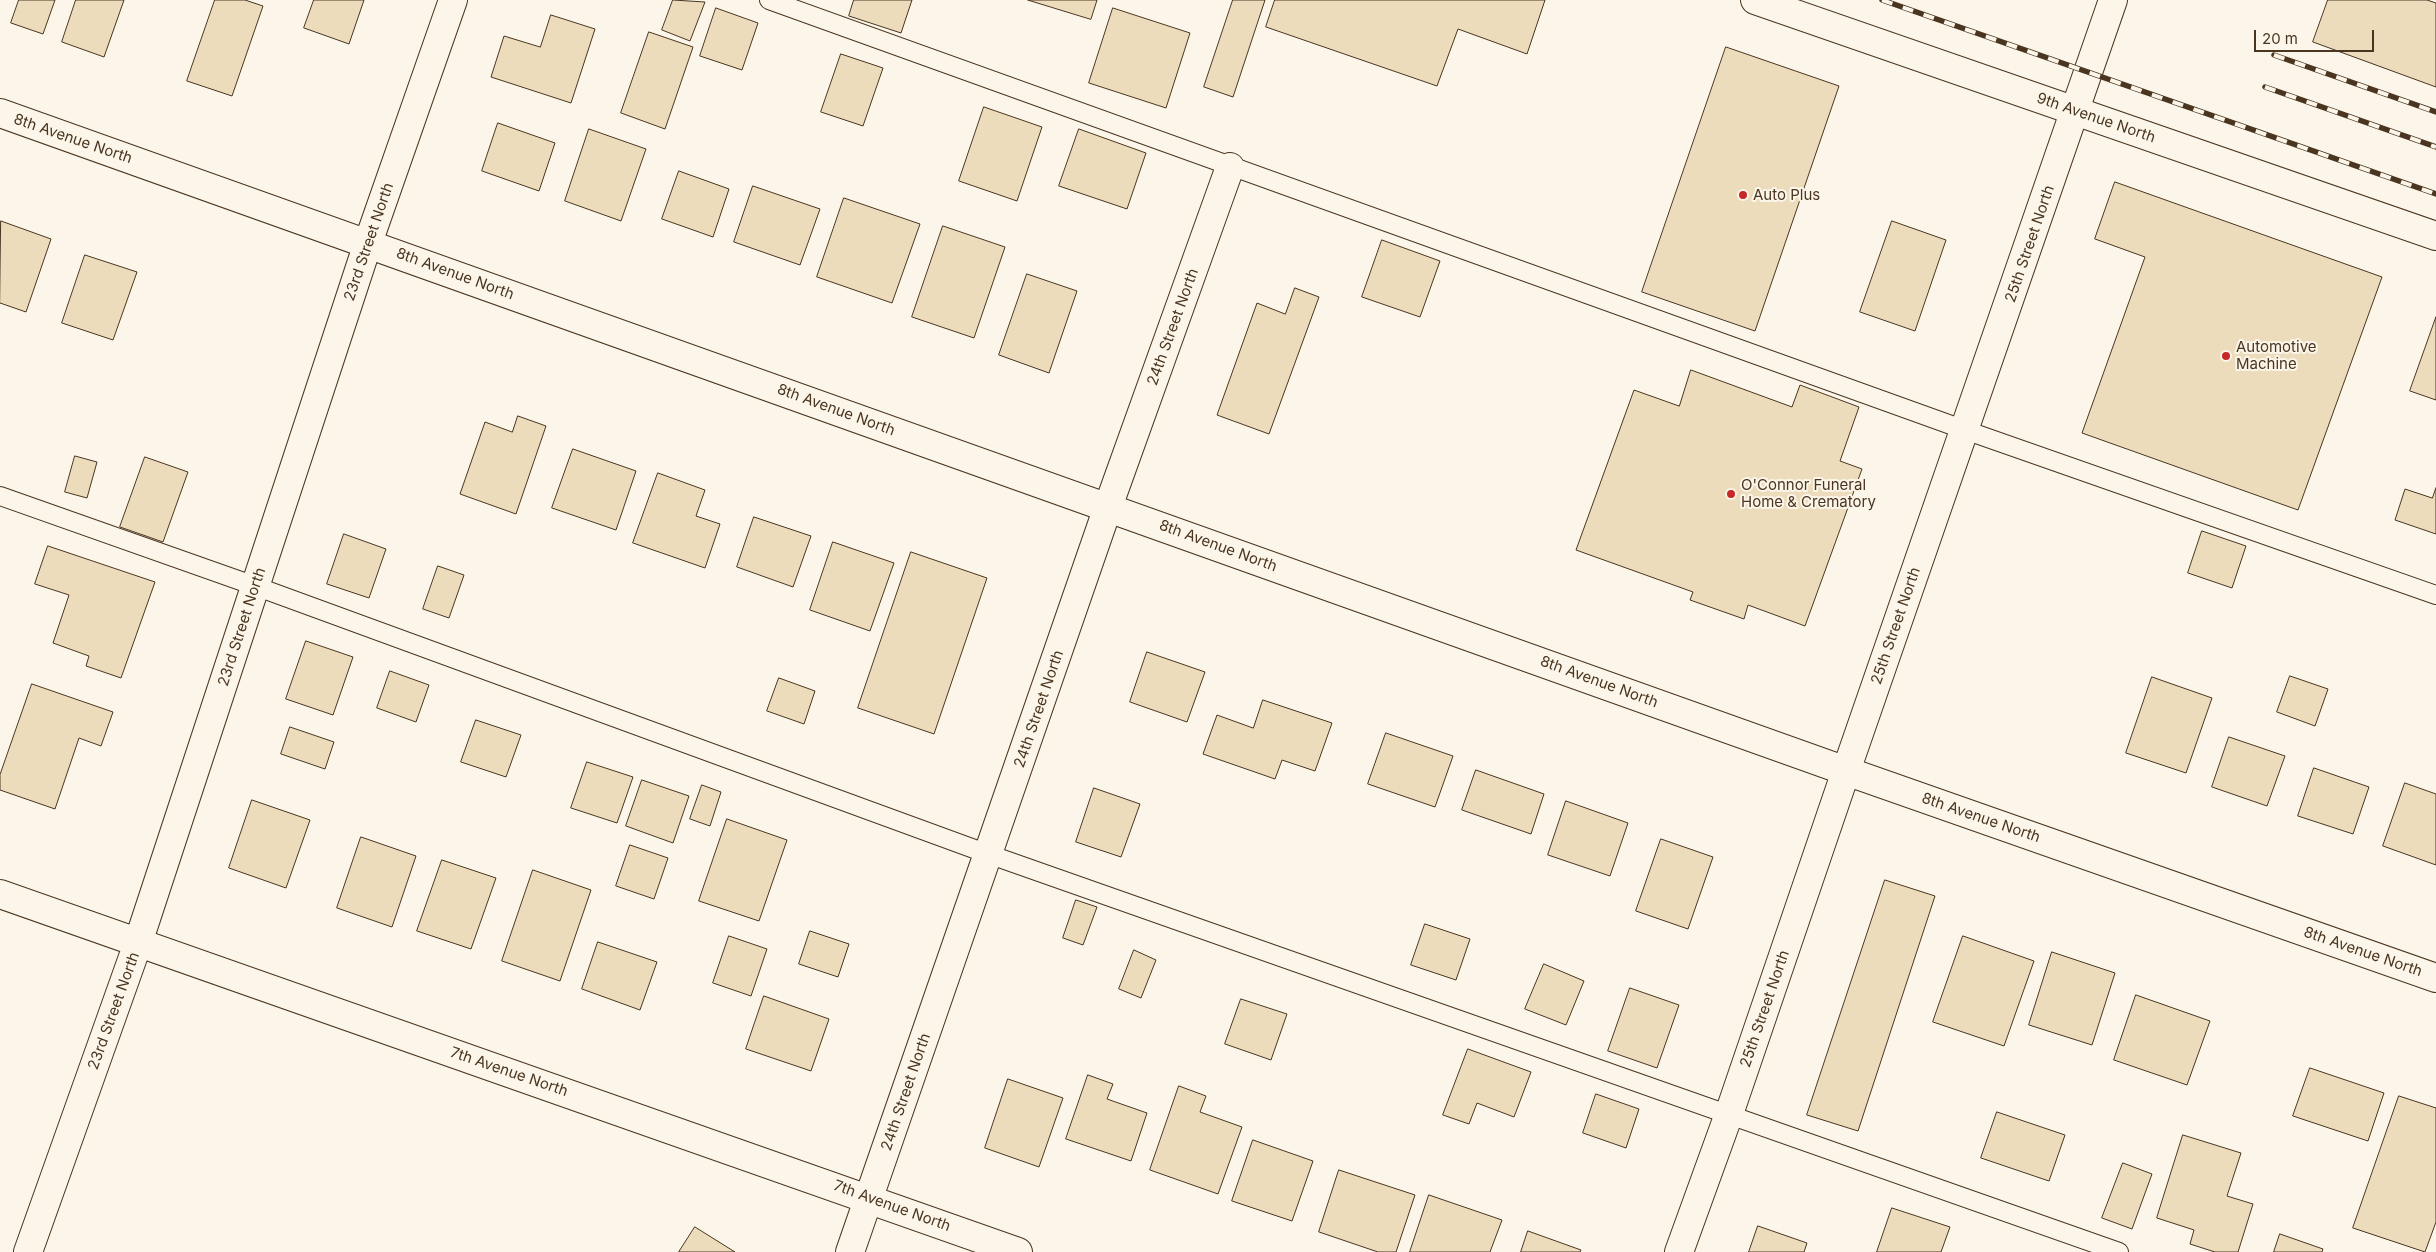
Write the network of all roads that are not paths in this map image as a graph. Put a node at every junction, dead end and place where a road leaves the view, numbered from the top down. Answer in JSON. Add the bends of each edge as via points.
{"nodes":[{"id":1,"x":452,"y":0,"type":"edge"},
{"id":2,"x":769,"y":0,"type":"edge"},
{"id":3,"x":1756,"y":0,"type":"edge"},
{"id":4,"x":2114,"y":0,"type":"edge"},
{"id":5,"x":2075,"y":111,"type":"junction"},
{"id":6,"x":0,"y":113,"type":"edge"},
{"id":7,"x":1230,"y":167,"type":"junction"},
{"id":8,"x":2436,"y":236,"type":"edge"},
{"id":9,"x":368,"y":243,"type":"junction"},
{"id":10,"x":1966,"y":430,"type":"junction"},
{"id":11,"x":0,"y":496,"type":"edge"},
{"id":12,"x":1108,"y":507,"type":"junction"},
{"id":13,"x":255,"y":586,"type":"junction"},
{"id":14,"x":2436,"y":595,"type":"edge"},
{"id":15,"x":1846,"y":770,"type":"junction"},
{"id":16,"x":988,"y":854,"type":"junction"},
{"id":17,"x":0,"y":894,"type":"edge"},
{"id":18,"x":138,"y":943,"type":"junction"},
{"id":19,"x":2436,"y":978,"type":"edge"},
{"id":20,"x":1729,"y":1114,"type":"junction"},
{"id":21,"x":870,"y":1198,"type":"junction"},
{"id":22,"x":28,"y":1252,"type":"edge"},
{"id":23,"x":850,"y":1252,"type":"edge"},
{"id":24,"x":1018,"y":1252,"type":"edge"},
{"id":25,"x":1679,"y":1252,"type":"edge"},
{"id":26,"x":2119,"y":1252,"type":"edge"}],
"edges":[{"from":1,"to":9,"type":"street","name":"23rd Street North"},
{"from":2,"to":7,"type":"lane"},
{"from":3,"to":5,"type":"street","name":"9th Avenue North"},
{"from":4,"to":5,"type":"street","name":"25th Street North"},
{"from":5,"to":8,"type":"street","name":"9th Avenue North"},
{"from":5,"to":10,"type":"street","name":"25th Street North"},
{"from":6,"to":9,"type":"street","name":"8th Avenue North"},
{"from":7,"to":10,"type":"lane"},
{"from":7,"to":12,"type":"street","name":"24th Street North"},
{"from":9,"to":12,"type":"street","name":"8th Avenue North"},
{"from":9,"to":13,"type":"street","name":"23rd Street North"},
{"from":10,"to":14,"type":"lane"},
{"from":10,"to":15,"type":"street","name":"25th Street North"},
{"from":11,"to":13,"type":"lane"},
{"from":12,"to":15,"type":"street","name":"8th Avenue North"},
{"from":12,"to":16,"type":"street","name":"24th Street North"},
{"from":13,"to":16,"type":"lane"},
{"from":13,"to":18,"type":"street","name":"23rd Street North"},
{"from":15,"to":19,"type":"street","name":"8th Avenue North"},
{"from":15,"to":20,"type":"street","name":"25th Street North"},
{"from":16,"to":20,"type":"lane"},
{"from":16,"to":21,"type":"street","name":"24th Street North"},
{"from":17,"to":18,"type":"street","name":"7th Avenue North"},
{"from":18,"to":21,"type":"street","name":"7th Avenue North"},
{"from":18,"to":22,"type":"street","name":"23rd Street North"},
{"from":20,"to":25,"type":"street","name":"25th Street North"},
{"from":20,"to":26,"type":"lane"},
{"from":21,"to":23,"type":"street","name":"24th Street North"},
{"from":21,"to":24,"type":"street","name":"7th Avenue North"}]}
